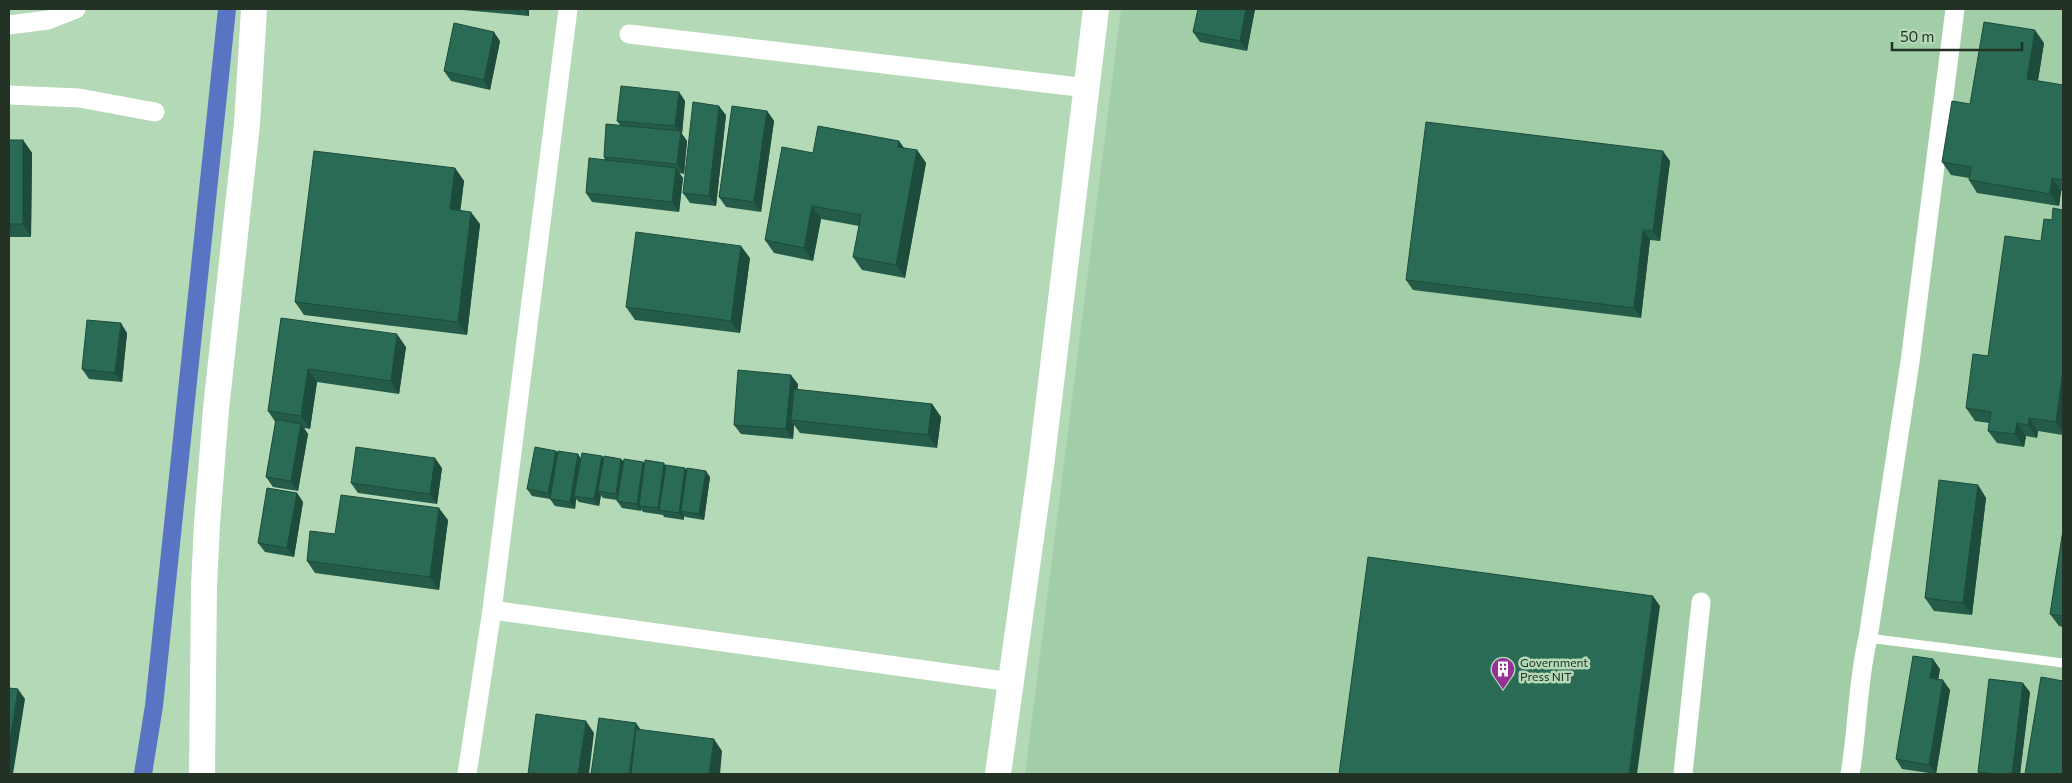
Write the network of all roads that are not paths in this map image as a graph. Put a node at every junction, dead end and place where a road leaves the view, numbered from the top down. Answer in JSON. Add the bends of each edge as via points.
{"nodes":[{"id":1,"x":76,"y":9,"type":"edge"},
{"id":2,"x":254,"y":9,"type":"edge"},
{"id":3,"x":568,"y":9,"type":"edge"},
{"id":4,"x":1096,"y":9,"type":"edge"},
{"id":5,"x":1956,"y":9,"type":"edge"},
{"id":6,"x":9,"y":26,"type":"edge"},
{"id":7,"x":629,"y":34,"type":"dead end"},
{"id":8,"x":1087,"y":88,"type":"junction"},
{"id":9,"x":9,"y":95,"type":"edge"},
{"id":10,"x":155,"y":112,"type":"dead end"},
{"id":11,"x":1701,"y":602,"type":"dead end"},
{"id":12,"x":492,"y":610,"type":"junction"},
{"id":13,"x":1868,"y":638,"type":"junction"},
{"id":14,"x":2063,"y":663,"type":"edge"},
{"id":15,"x":1011,"y":682,"type":"junction"},
{"id":16,"x":202,"y":774,"type":"edge"},
{"id":17,"x":467,"y":774,"type":"edge"},
{"id":18,"x":998,"y":774,"type":"edge"},
{"id":19,"x":1683,"y":774,"type":"edge"},
{"id":20,"x":1850,"y":774,"type":"edge"}],
"edges":[{"from":1,"to":6,"type":"street","via":[[48,20]]},
{"from":2,"to":16,"type":"street","via":[[247,124],[207,524]]},
{"from":3,"to":12,"type":"street"},
{"from":4,"to":8,"type":"street"},
{"from":5,"to":13,"type":"street","via":[[1910,362]]},
{"from":7,"to":8,"type":"street"},
{"from":8,"to":15,"type":"street"},
{"from":9,"to":10,"type":"street","via":[[80,98]]},
{"from":11,"to":19,"type":"street"},
{"from":12,"to":15,"type":"street"},
{"from":12,"to":17,"type":"street"},
{"from":13,"to":14,"type":"lane"},
{"from":13,"to":20,"type":"street","via":[[1861,669]]},
{"from":15,"to":18,"type":"street"}]}
